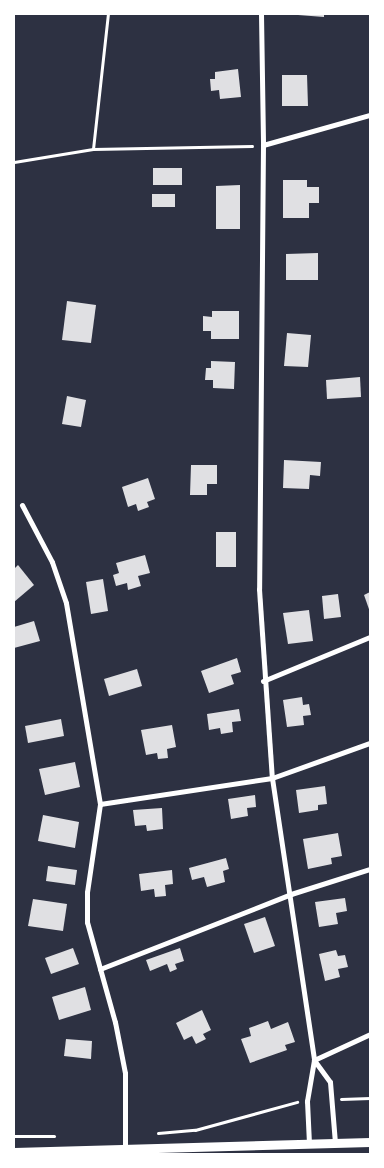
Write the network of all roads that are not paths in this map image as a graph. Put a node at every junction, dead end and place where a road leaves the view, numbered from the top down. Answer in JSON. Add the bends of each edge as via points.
{"nodes":[{"id":1,"x":261,"y":14,"type":"edge"},
{"id":2,"x":370,"y":115,"type":"edge"},
{"id":3,"x":263,"y":146,"type":"junction"},
{"id":4,"x":22,"y":505,"type":"dead end"},
{"id":5,"x":370,"y":637,"type":"edge"},
{"id":6,"x":263,"y":681,"type":"junction"},
{"id":7,"x":370,"y":743,"type":"edge"},
{"id":8,"x":272,"y":778,"type":"junction"},
{"id":9,"x":100,"y":804,"type":"junction"},
{"id":10,"x":370,"y":869,"type":"edge"},
{"id":11,"x":291,"y":894,"type":"junction"},
{"id":12,"x":100,"y":969,"type":"junction"},
{"id":13,"x":370,"y":1034,"type":"edge"},
{"id":14,"x":314,"y":1060,"type":"junction"},
{"id":15,"x":370,"y":1142,"type":"edge"},
{"id":16,"x":335,"y":1143,"type":"junction"},
{"id":17,"x":309,"y":1144,"type":"junction"},
{"id":18,"x":125,"y":1150,"type":"junction"},
{"id":19,"x":14,"y":1152,"type":"edge"}],
"edges":[{"from":1,"to":3,"type":"street"},
{"from":2,"to":3,"type":"street"},
{"from":3,"to":6,"type":"street","via":[[259,589]]},
{"from":4,"to":9,"type":"street","via":[[52,562],[66,603]]},
{"from":5,"to":6,"type":"street"},
{"from":6,"to":8,"type":"street"},
{"from":7,"to":8,"type":"street"},
{"from":8,"to":9,"type":"street"},
{"from":8,"to":11,"type":"street"},
{"from":9,"to":12,"type":"street","via":[[87,892],[87,922]]},
{"from":10,"to":11,"type":"street"},
{"from":11,"to":12,"type":"street"},
{"from":11,"to":14,"type":"street"},
{"from":12,"to":18,"type":"street","via":[[124,1073]]},
{"from":13,"to":14,"type":"street"},
{"from":14,"to":16,"type":"street","via":[[330,1082]]},
{"from":14,"to":17,"type":"street","via":[[307,1101]]},
{"from":15,"to":16,"type":"street"},
{"from":16,"to":17,"type":"street"},
{"from":17,"to":18,"type":"street"},
{"from":18,"to":19,"type":"street"}]}
